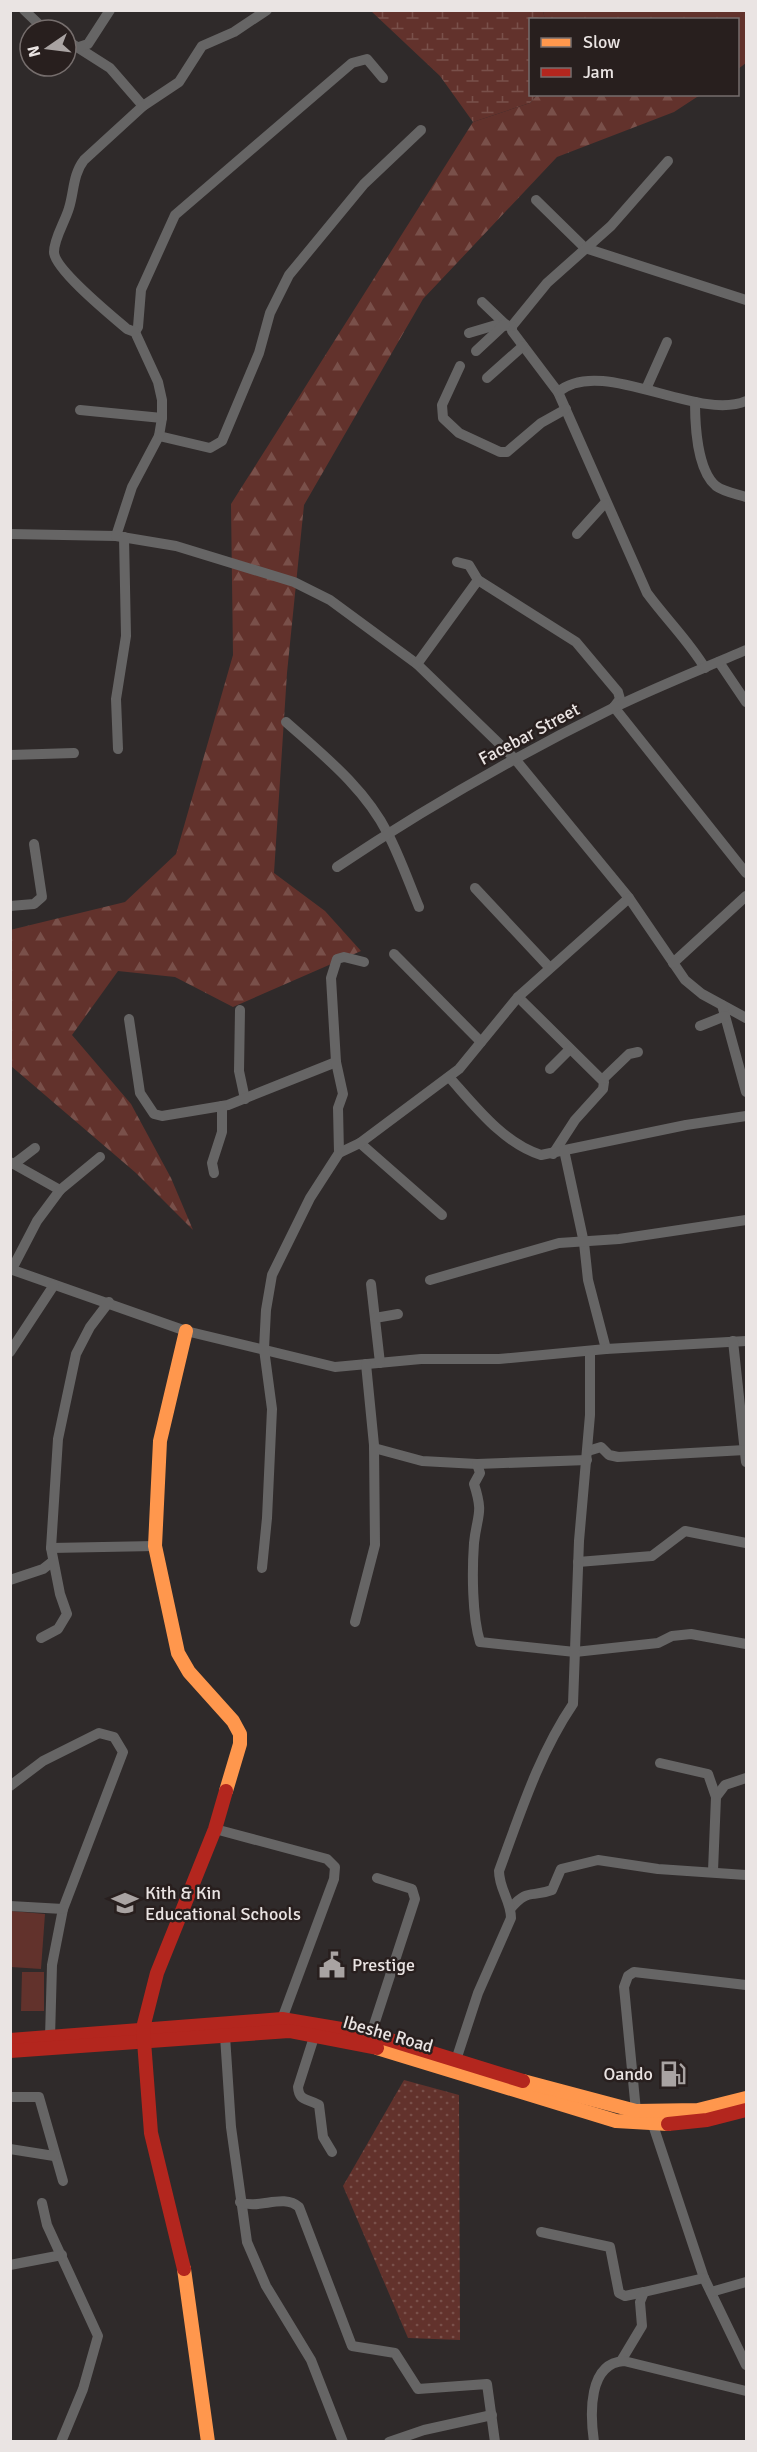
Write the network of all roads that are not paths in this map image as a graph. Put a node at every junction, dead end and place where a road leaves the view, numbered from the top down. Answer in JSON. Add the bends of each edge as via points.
{"nodes":[{"id":1,"x":110,"y":10,"type":"edge"},
{"id":2,"x":267,"y":10,"type":"edge"},
{"id":3,"x":78,"y":45,"type":"edge"},
{"id":4,"x":85,"y":48,"type":"junction"},
{"id":5,"x":383,"y":78,"type":"dead end"},
{"id":6,"x":143,"y":106,"type":"junction"},
{"id":7,"x":422,"y":130,"type":"dead end"},
{"id":8,"x":668,"y":161,"type":"dead end"},
{"id":9,"x":536,"y":200,"type":"dead end"},
{"id":10,"x":585,"y":248,"type":"junction"},
{"id":11,"x":747,"y":300,"type":"edge"},
{"id":12,"x":482,"y":302,"type":"dead end"},
{"id":13,"x":508,"y":325,"type":"junction"},
{"id":14,"x":135,"y":332,"type":"junction"},
{"id":15,"x":469,"y":333,"type":"dead end"},
{"id":16,"x":667,"y":342,"type":"dead end"},
{"id":17,"x":523,"y":346,"type":"junction"},
{"id":18,"x":476,"y":351,"type":"dead end"},
{"id":19,"x":460,"y":366,"type":"dead end"},
{"id":20,"x":488,"y":378,"type":"dead end"},
{"id":21,"x":646,"y":389,"type":"junction"},
{"id":22,"x":558,"y":392,"type":"junction"},
{"id":23,"x":747,"y":401,"type":"edge"},
{"id":24,"x":695,"y":402,"type":"junction"},
{"id":25,"x":566,"y":409,"type":"junction"},
{"id":26,"x":80,"y":410,"type":"dead end"},
{"id":27,"x":162,"y":418,"type":"junction"},
{"id":28,"x":159,"y":436,"type":"junction"},
{"id":29,"x":747,"y":497,"type":"edge"},
{"id":30,"x":605,"y":502,"type":"junction"},
{"id":31,"x":10,"y":534,"type":"edge"},
{"id":32,"x":577,"y":534,"type":"dead end"},
{"id":33,"x":120,"y":536,"type":"junction"},
{"id":34,"x":457,"y":562,"type":"dead end"},
{"id":35,"x":478,"y":580,"type":"junction"},
{"id":36,"x":747,"y":650,"type":"edge"},
{"id":37,"x":719,"y":662,"type":"junction"},
{"id":38,"x":417,"y":664,"type":"junction"},
{"id":39,"x":705,"y":668,"type":"junction"},
{"id":40,"x":747,"y":702,"type":"edge"},
{"id":41,"x":614,"y":707,"type":"junction"},
{"id":42,"x":286,"y":722,"type":"dead end"},
{"id":43,"x":118,"y":749,"type":"dead end"},
{"id":44,"x":74,"y":753,"type":"dead end"},
{"id":45,"x":10,"y":755,"type":"edge"},
{"id":46,"x":515,"y":759,"type":"junction"},
{"id":47,"x":388,"y":833,"type":"junction"},
{"id":48,"x":34,"y":844,"type":"dead end"},
{"id":49,"x":338,"y":867,"type":"dead end"},
{"id":50,"x":747,"y":873,"type":"edge"},
{"id":51,"x":476,"y":888,"type":"dead end"},
{"id":52,"x":747,"y":896,"type":"edge"},
{"id":53,"x":629,"y":898,"type":"junction"},
{"id":54,"x":10,"y":906,"type":"edge"},
{"id":55,"x":419,"y":907,"type":"dead end"},
{"id":56,"x":394,"y":954,"type":"dead end"},
{"id":57,"x":364,"y":962,"type":"dead end"},
{"id":58,"x":673,"y":963,"type":"junction"},
{"id":59,"x":549,"y":967,"type":"junction"},
{"id":60,"x":518,"y":997,"type":"junction"},
{"id":61,"x":722,"y":1005,"type":"junction"},
{"id":62,"x":240,"y":1010,"type":"dead end"},
{"id":63,"x":725,"y":1016,"type":"junction"},
{"id":64,"x":747,"y":1018,"type":"edge"},
{"id":65,"x":129,"y":1019,"type":"dead end"},
{"id":66,"x":700,"y":1026,"type":"dead end"},
{"id":67,"x":481,"y":1042,"type":"junction"},
{"id":68,"x":570,"y":1049,"type":"junction"},
{"id":69,"x":638,"y":1052,"type":"dead end"},
{"id":70,"x":336,"y":1062,"type":"junction"},
{"id":71,"x":550,"y":1069,"type":"dead end"},
{"id":72,"x":449,"y":1077,"type":"junction"},
{"id":73,"x":603,"y":1079,"type":"junction"},
{"id":74,"x":747,"y":1092,"type":"edge"},
{"id":75,"x":245,"y":1099,"type":"junction"},
{"id":76,"x":222,"y":1106,"type":"junction"},
{"id":77,"x":747,"y":1116,"type":"edge"},
{"id":78,"x":360,"y":1143,"type":"junction"},
{"id":79,"x":35,"y":1148,"type":"dead end"},
{"id":80,"x":564,"y":1150,"type":"junction"},
{"id":81,"x":339,"y":1153,"type":"junction"},
{"id":82,"x":553,"y":1154,"type":"junction"},
{"id":83,"x":100,"y":1157,"type":"dead end"},
{"id":84,"x":12,"y":1163,"type":"edge"},
{"id":85,"x":214,"y":1173,"type":"dead end"},
{"id":86,"x":60,"y":1190,"type":"junction"},
{"id":87,"x":442,"y":1215,"type":"dead end"},
{"id":88,"x":747,"y":1220,"type":"edge"},
{"id":89,"x":584,"y":1243,"type":"junction"},
{"id":90,"x":11,"y":1269,"type":"edge"},
{"id":91,"x":430,"y":1280,"type":"dead end"},
{"id":92,"x":371,"y":1284,"type":"dead end"},
{"id":93,"x":54,"y":1285,"type":"junction"},
{"id":94,"x":109,"y":1302,"type":"junction"},
{"id":95,"x":398,"y":1314,"type":"dead end"},
{"id":96,"x":375,"y":1318,"type":"junction"},
{"id":97,"x":186,"y":1331,"type":"junction"},
{"id":98,"x":733,"y":1341,"type":"junction"},
{"id":99,"x":747,"y":1341,"type":"edge"},
{"id":100,"x":264,"y":1349,"type":"junction"},
{"id":101,"x":606,"y":1349,"type":"junction"},
{"id":102,"x":590,"y":1351,"type":"junction"},
{"id":103,"x":10,"y":1352,"type":"edge"},
{"id":104,"x":380,"y":1363,"type":"junction"},
{"id":105,"x":366,"y":1364,"type":"junction"},
{"id":106,"x":374,"y":1449,"type":"junction"},
{"id":107,"x":588,"y":1455,"type":"junction"},
{"id":108,"x":746,"y":1455,"type":"edge"},
{"id":109,"x":747,"y":1462,"type":"edge"},
{"id":110,"x":477,"y":1464,"type":"junction"},
{"id":111,"x":747,"y":1543,"type":"edge"},
{"id":112,"x":155,"y":1546,"type":"junction"},
{"id":113,"x":51,"y":1548,"type":"junction"},
{"id":114,"x":52,"y":1562,"type":"junction"},
{"id":115,"x":578,"y":1562,"type":"junction"},
{"id":116,"x":262,"y":1568,"type":"dead end"},
{"id":117,"x":10,"y":1580,"type":"edge"},
{"id":118,"x":355,"y":1622,"type":"dead end"},
{"id":119,"x":41,"y":1638,"type":"dead end"},
{"id":120,"x":747,"y":1644,"type":"edge"},
{"id":121,"x":575,"y":1652,"type":"junction"},
{"id":122,"x":660,"y":1763,"type":"dead end"},
{"id":123,"x":747,"y":1778,"type":"edge"},
{"id":124,"x":10,"y":1786,"type":"edge"},
{"id":125,"x":716,"y":1797,"type":"junction"},
{"id":126,"x":215,"y":1828,"type":"junction"},
{"id":127,"x":713,"y":1871,"type":"junction"},
{"id":128,"x":747,"y":1875,"type":"edge"},
{"id":129,"x":377,"y":1878,"type":"dead end"},
{"id":130,"x":10,"y":1906,"type":"edge"},
{"id":131,"x":511,"y":1908,"type":"junction"},
{"id":132,"x":63,"y":1909,"type":"junction"},
{"id":133,"x":747,"y":1985,"type":"edge"},
{"id":134,"x":282,"y":2019,"type":"junction"},
{"id":135,"x":143,"y":2034,"type":"junction"},
{"id":136,"x":315,"y":2034,"type":"junction"},
{"id":137,"x":371,"y":2034,"type":"junction"},
{"id":138,"x":225,"y":2036,"type":"junction"},
{"id":139,"x":50,"y":2038,"type":"junction"},
{"id":140,"x":10,"y":2040,"type":"edge"},
{"id":141,"x":10,"y":2051,"type":"edge"},
{"id":142,"x":456,"y":2060,"type":"junction"},
{"id":143,"x":10,"y":2097,"type":"edge"},
{"id":144,"x":747,"y":2098,"type":"edge"},
{"id":145,"x":747,"y":2110,"type":"edge"},
{"id":146,"x":636,"y":2111,"type":"junction"},
{"id":147,"x":653,"y":2125,"type":"junction"},
{"id":148,"x":10,"y":2149,"type":"edge"},
{"id":149,"x":332,"y":2152,"type":"dead end"},
{"id":150,"x":54,"y":2156,"type":"junction"},
{"id":151,"x":63,"y":2181,"type":"dead end"},
{"id":152,"x":240,"y":2202,"type":"junction"},
{"id":153,"x":42,"y":2203,"type":"dead end"},
{"id":154,"x":541,"y":2232,"type":"dead end"},
{"id":155,"x":62,"y":2255,"type":"junction"},
{"id":156,"x":10,"y":2265,"type":"edge"},
{"id":157,"x":704,"y":2278,"type":"junction"},
{"id":158,"x":747,"y":2282,"type":"edge"},
{"id":159,"x":644,"y":2292,"type":"junction"},
{"id":160,"x":711,"y":2292,"type":"junction"},
{"id":161,"x":621,"y":2361,"type":"junction"},
{"id":162,"x":747,"y":2365,"type":"edge"},
{"id":163,"x":747,"y":2391,"type":"edge"},
{"id":164,"x":492,"y":2415,"type":"junction"},
{"id":165,"x":61,"y":2442,"type":"edge"},
{"id":166,"x":208,"y":2442,"type":"edge"},
{"id":167,"x":343,"y":2442,"type":"edge"},
{"id":168,"x":389,"y":2442,"type":"edge"},
{"id":169,"x":495,"y":2442,"type":"edge"},
{"id":170,"x":594,"y":2442,"type":"edge"}],
"edges":[{"from":1,"to":4,"type":"street"},
{"from":2,"to":6,"type":"street","via":[[234,32],[202,46],[179,82]]},
{"from":3,"to":4,"type":"street"},
{"from":4,"to":6,"type":"street","via":[[116,74]]},
{"from":5,"to":14,"type":"street","via":[[367,59],[352,63],[175,215],[141,290]]},
{"from":6,"to":14,"type":"street","via":[[78,168],[54,251],[62,269]]},
{"from":7,"to":28,"type":"street","via":[[364,184],[288,275],[222,441],[210,448]]},
{"from":8,"to":10,"type":"street","via":[[611,226]]},
{"from":9,"to":10,"type":"street"},
{"from":10,"to":11,"type":"street"},
{"from":10,"to":13,"type":"street"},
{"from":12,"to":13,"type":"street"},
{"from":13,"to":15,"type":"street"},
{"from":13,"to":17,"type":"street"},
{"from":13,"to":18,"type":"street"},
{"from":14,"to":27,"type":"street","via":[[158,382]]},
{"from":16,"to":21,"type":"street"},
{"from":17,"to":20,"type":"street"},
{"from":17,"to":22,"type":"street"},
{"from":19,"to":25,"type":"street","via":[[442,405],[443,418],[459,433],[500,452],[507,452],[541,423]]},
{"from":21,"to":22,"type":"street","via":[[574,381]]},
{"from":21,"to":24,"type":"street"},
{"from":22,"to":25,"type":"street"},
{"from":23,"to":24,"type":"street"},
{"from":24,"to":29,"type":"street","via":[[695,430],[709,478],[721,489]]},
{"from":25,"to":30,"type":"street"},
{"from":26,"to":27,"type":"street"},
{"from":27,"to":28,"type":"street"},
{"from":28,"to":33,"type":"street","via":[[132,487]]},
{"from":30,"to":32,"type":"street"},
{"from":30,"to":39,"type":"street","via":[[646,593],[686,638]]},
{"from":31,"to":33,"type":"street"},
{"from":33,"to":38,"type":"street","via":[[176,546],[312,589]]},
{"from":33,"to":43,"type":"street","via":[[126,636],[116,699]]},
{"from":34,"to":35,"type":"street","via":[[469,565]]},
{"from":35,"to":38,"type":"street"},
{"from":35,"to":41,"type":"street","via":[[576,642],[618,692],[620,699]]},
{"from":36,"to":37,"type":"street","name":"Facebar Street"},
{"from":37,"to":39,"type":"street","name":"Facebar Street"},
{"from":37,"to":40,"type":"street"},
{"from":38,"to":46,"type":"street"},
{"from":39,"to":41,"type":"street","name":"Facebar Street"},
{"from":41,"to":46,"type":"street","name":"Facebar Street"},
{"from":41,"to":50,"type":"street"},
{"from":42,"to":47,"type":"street","via":[[341,771]]},
{"from":44,"to":45,"type":"street"},
{"from":46,"to":47,"type":"street","name":"Facebar Street"},
{"from":46,"to":53,"type":"street"},
{"from":47,"to":49,"type":"street","name":"Facebar Street"},
{"from":47,"to":55,"type":"street"},
{"from":48,"to":54,"type":"street","via":[[42,897],[34,904]]},
{"from":51,"to":59,"type":"street"},
{"from":52,"to":58,"type":"street"},
{"from":53,"to":58,"type":"street"},
{"from":53,"to":59,"type":"street"},
{"from":56,"to":67,"type":"street"},
{"from":57,"to":70,"type":"street","via":[[344,957],[334,965],[331,978]]},
{"from":58,"to":61,"type":"street","via":[[693,987]]},
{"from":59,"to":60,"type":"street"},
{"from":60,"to":67,"type":"street"},
{"from":60,"to":68,"type":"street"},
{"from":61,"to":63,"type":"street"},
{"from":61,"to":64,"type":"street"},
{"from":62,"to":75,"type":"street","via":[[239,1071]]},
{"from":63,"to":66,"type":"street"},
{"from":63,"to":74,"type":"street"},
{"from":65,"to":76,"type":"street","via":[[140,1093],[154,1114]]},
{"from":67,"to":72,"type":"street"},
{"from":68,"to":71,"type":"street"},
{"from":68,"to":73,"type":"street"},
{"from":69,"to":73,"type":"street","via":[[629,1054]]},
{"from":70,"to":75,"type":"street"},
{"from":70,"to":81,"type":"street","via":[[343,1094],[338,1108]]},
{"from":72,"to":78,"type":"street"},
{"from":72,"to":82,"type":"street","via":[[494,1125],[524,1150]]},
{"from":73,"to":82,"type":"street","via":[[603,1089],[575,1120]]},
{"from":75,"to":76,"type":"street"},
{"from":76,"to":85,"type":"street","via":[[222,1132],[212,1163]]},
{"from":77,"to":80,"type":"street"},
{"from":78,"to":81,"type":"street"},
{"from":78,"to":87,"type":"street"},
{"from":79,"to":84,"type":"street"},
{"from":80,"to":82,"type":"street"},
{"from":80,"to":89,"type":"street"},
{"from":81,"to":100,"type":"street","via":[[310,1198],[272,1275]]},
{"from":83,"to":86,"type":"street"},
{"from":84,"to":86,"type":"street"},
{"from":86,"to":90,"type":"street","via":[[37,1221]]},
{"from":88,"to":89,"type":"street"},
{"from":89,"to":91,"type":"street","via":[[559,1243]]},
{"from":89,"to":101,"type":"street","via":[[588,1280]]},
{"from":90,"to":93,"type":"street"},
{"from":92,"to":96,"type":"street"},
{"from":93,"to":94,"type":"street"},
{"from":93,"to":103,"type":"street"},
{"from":94,"to":97,"type":"street"},
{"from":94,"to":113,"type":"street","via":[[76,1354],[58,1439]]},
{"from":95,"to":96,"type":"street"},
{"from":96,"to":104,"type":"street"},
{"from":97,"to":100,"type":"street"},
{"from":97,"to":112,"type":"main road","via":[[160,1441]]},
{"from":98,"to":99,"type":"street"},
{"from":98,"to":101,"type":"street"},
{"from":98,"to":108,"type":"street"},
{"from":100,"to":105,"type":"street","via":[[335,1367]]},
{"from":100,"to":116,"type":"street","via":[[272,1408]]},
{"from":101,"to":102,"type":"street"},
{"from":102,"to":104,"type":"street"},
{"from":102,"to":107,"type":"street"},
{"from":104,"to":105,"type":"street"},
{"from":105,"to":106,"type":"street"},
{"from":106,"to":110,"type":"street","via":[[422,1461]]},
{"from":106,"to":118,"type":"street","via":[[375,1545]]},
{"from":107,"to":108,"type":"street","via":[[598,1446],[618,1457]]},
{"from":107,"to":110,"type":"street"},
{"from":107,"to":115,"type":"street"},
{"from":108,"to":109,"type":"street"},
{"from":110,"to":121,"type":"street","via":[[480,1473],[474,1484],[480,1518],[474,1542],[474,1583],[480,1642]]},
{"from":111,"to":115,"type":"street","via":[[685,1531],[652,1556]]},
{"from":112,"to":113,"type":"street"},
{"from":112,"to":126,"type":"main road","via":[[178,1653],[240,1734]]},
{"from":113,"to":114,"type":"street"},
{"from":114,"to":117,"type":"street"},
{"from":114,"to":119,"type":"street","via":[[67,1614],[58,1629]]},
{"from":115,"to":121,"type":"street"},
{"from":120,"to":121,"type":"street","via":[[691,1634],[672,1636],[658,1643]]},
{"from":121,"to":131,"type":"street","via":[[573,1704],[560,1722],[531,1783],[499,1871],[499,1883]]},
{"from":122,"to":125,"type":"street","via":[[708,1774]]},
{"from":123,"to":125,"type":"street","via":[[725,1785]]},
{"from":124,"to":132,"type":"street","via":[[43,1761],[99,1733],[114,1737],[123,1752]]},
{"from":125,"to":127,"type":"street"},
{"from":126,"to":134,"type":"street","via":[[327,1859],[335,1867],[334,1879]]},
{"from":126,"to":135,"type":"main road","via":[[175,1922]]},
{"from":127,"to":128,"type":"street"},
{"from":127,"to":131,"type":"street","via":[[658,1869],[597,1860],[578,1863],[561,1869],[552,1890],[529,1892]]},
{"from":129,"to":137,"type":"street","via":[[412,1889],[415,1899]]},
{"from":130,"to":132,"type":"street"},
{"from":131,"to":142,"type":"street","via":[[511,1918],[478,1993]]},
{"from":132,"to":139,"type":"street","via":[[52,1965]]},
{"from":133,"to":146,"type":"street","via":[[634,1972],[628,1976],[624,1987]]},
{"from":134,"to":135,"type":"main road","name":"Ibeshe Road"},
{"from":134,"to":137,"type":"main road","name":"Ibeshe Road"},
{"from":135,"to":138,"type":"main road","name":"Ibeshe Road"},
{"from":135,"to":139,"type":"main road","name":"Ibeshe Road"},
{"from":135,"to":141,"type":"main road","name":"Ibeshe Road"},
{"from":135,"to":166,"type":"main road","via":[[151,2133],[187,2282]]},
{"from":136,"to":138,"type":"main road","name":"Ibeshe Road"},
{"from":136,"to":147,"type":"main road","name":"Ibeshe Road","via":[[364,2044],[616,2121]]},
{"from":136,"to":149,"type":"street","via":[[298,2094],[319,2105],[322,2137]]},
{"from":137,"to":142,"type":"main road","name":"Ibeshe Road"},
{"from":138,"to":152,"type":"street"},
{"from":139,"to":140,"type":"main road","name":"Ibeshe Road"},
{"from":142,"to":146,"type":"main road","name":"Ibeshe Road"},
{"from":143,"to":150,"type":"street","via":[[39,2097]]},
{"from":144,"to":146,"type":"main road","name":"Ibeshe Road","via":[[698,2110]]},
{"from":145,"to":147,"type":"main road","name":"Ibeshe Road","via":[[707,2120]]},
{"from":147,"to":157,"type":"street"},
{"from":148,"to":150,"type":"street"},
{"from":150,"to":151,"type":"street"},
{"from":152,"to":164,"type":"street","via":[[254,2206],[283,2201],[299,2207],[352,2346],[395,2353],[418,2389],[487,2384]]},
{"from":152,"to":167,"type":"street","via":[[254,2260],[311,2360]]},
{"from":153,"to":155,"type":"street","via":[[47,2225]]},
{"from":154,"to":159,"type":"street","via":[[610,2247],[619,2293],[625,2296]]},
{"from":155,"to":156,"type":"street"},
{"from":155,"to":165,"type":"street","via":[[97,2329],[98,2342]]},
{"from":157,"to":159,"type":"street"},
{"from":157,"to":160,"type":"street"},
{"from":158,"to":160,"type":"street"},
{"from":159,"to":161,"type":"street","via":[[640,2302],[642,2326]]},
{"from":160,"to":162,"type":"street"},
{"from":161,"to":163,"type":"street"},
{"from":161,"to":170,"type":"street","via":[[604,2367],[597,2379],[592,2415]]},
{"from":164,"to":168,"type":"street"},
{"from":164,"to":169,"type":"street"}]}
